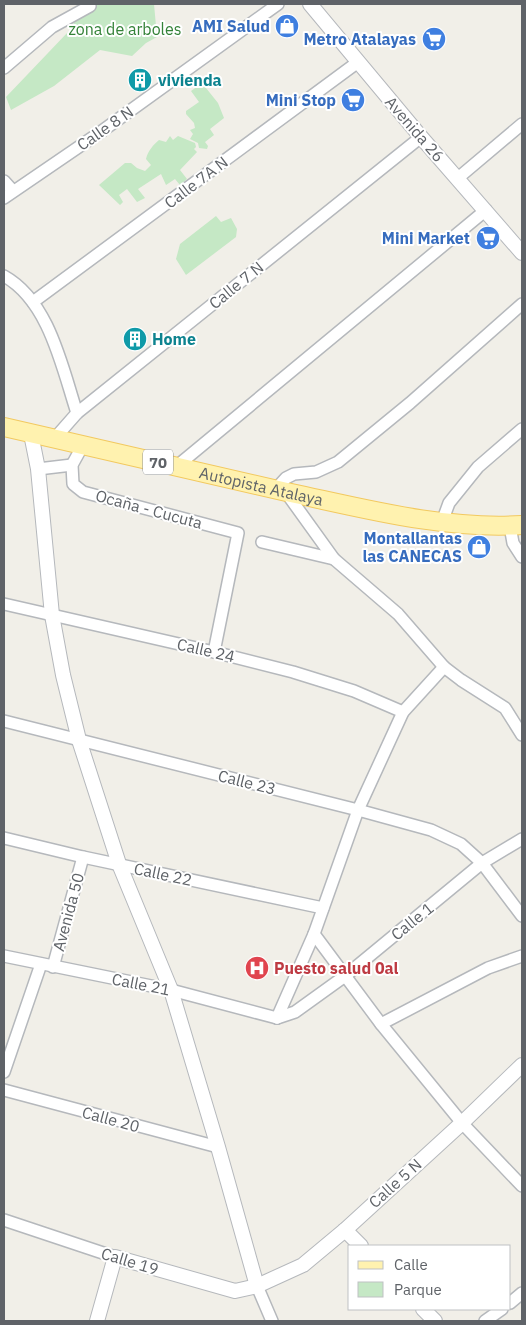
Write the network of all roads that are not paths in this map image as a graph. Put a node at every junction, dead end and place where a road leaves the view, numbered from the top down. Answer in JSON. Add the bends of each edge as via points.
{"nodes":[{"id":1,"x":278,"y":4,"type":"edge"},
{"id":2,"x":310,"y":4,"type":"edge"},
{"id":3,"x":90,"y":6,"type":"dead end"},
{"id":4,"x":358,"y":62,"type":"junction"},
{"id":5,"x":4,"y":68,"type":"edge"},
{"id":6,"x":522,"y":124,"type":"edge"},
{"id":7,"x":421,"y":137,"type":"junction"},
{"id":8,"x":458,"y":178,"type":"junction"},
{"id":9,"x":4,"y":181,"type":"edge"},
{"id":10,"x":8,"y":194,"type":"edge"},
{"id":11,"x":486,"y":210,"type":"junction"},
{"id":12,"x":522,"y":253,"type":"edge"},
{"id":13,"x":4,"y":276,"type":"edge"},
{"id":14,"x":34,"y":302,"type":"junction"},
{"id":15,"x":522,"y":304,"type":"edge"},
{"id":16,"x":77,"y":412,"type":"junction"},
{"id":17,"x":4,"y":427,"type":"edge"},
{"id":18,"x":522,"y":429,"type":"edge"},
{"id":19,"x":32,"y":434,"type":"junction"},
{"id":20,"x":55,"y":438,"type":"junction"},
{"id":21,"x":83,"y":445,"type":"junction"},
{"id":22,"x":72,"y":465,"type":"junction"},
{"id":23,"x":177,"y":466,"type":"junction"},
{"id":24,"x":38,"y":469,"type":"junction"},
{"id":25,"x":280,"y":490,"type":"junction"},
{"id":26,"x":442,"y":522,"type":"junction"},
{"id":27,"x":516,"y":526,"type":"edge"},
{"id":28,"x":262,"y":542,"type":"dead end"},
{"id":29,"x":522,"y":557,"type":"edge"},
{"id":30,"x":334,"y":559,"type":"junction"},
{"id":31,"x":4,"y":604,"type":"edge"},
{"id":32,"x":52,"y":615,"type":"junction"},
{"id":33,"x":214,"y":652,"type":"junction"},
{"id":34,"x":444,"y":667,"type":"junction"},
{"id":35,"x":403,"y":712,"type":"junction"},
{"id":36,"x":4,"y":721,"type":"edge"},
{"id":37,"x":522,"y":735,"type":"edge"},
{"id":38,"x":79,"y":740,"type":"junction"},
{"id":39,"x":358,"y":810,"type":"junction"},
{"id":40,"x":4,"y":838,"type":"edge"},
{"id":41,"x":522,"y":839,"type":"edge"},
{"id":42,"x":83,"y":857,"type":"junction"},
{"id":43,"x":482,"y":863,"type":"junction"},
{"id":44,"x":119,"y":864,"type":"junction"},
{"id":45,"x":323,"y":908,"type":"junction"},
{"id":46,"x":522,"y":916,"type":"edge"},
{"id":47,"x":314,"y":934,"type":"junction"},
{"id":48,"x":4,"y":956,"type":"edge"},
{"id":49,"x":522,"y":956,"type":"edge"},
{"id":50,"x":41,"y":964,"type":"junction"},
{"id":51,"x":53,"y":967,"type":"junction"},
{"id":52,"x":345,"y":976,"type":"junction"},
{"id":53,"x":171,"y":990,"type":"junction"},
{"id":54,"x":276,"y":1018,"type":"junction"},
{"id":55,"x":381,"y":1024,"type":"junction"},
{"id":56,"x":522,"y":1065,"type":"edge"},
{"id":57,"x":4,"y":1072,"type":"edge"},
{"id":58,"x":4,"y":1090,"type":"edge"},
{"id":59,"x":462,"y":1123,"type":"junction"},
{"id":60,"x":218,"y":1147,"type":"junction"},
{"id":61,"x":522,"y":1186,"type":"edge"},
{"id":62,"x":4,"y":1220,"type":"edge"},
{"id":63,"x":344,"y":1230,"type":"junction"},
{"id":64,"x":360,"y":1245,"type":"edge"},
{"id":65,"x":115,"y":1258,"type":"junction"},
{"id":66,"x":257,"y":1286,"type":"junction"},
{"id":67,"x":522,"y":1293,"type":"edge"},
{"id":68,"x":511,"y":1301,"type":"edge"},
{"id":69,"x":424,"y":1310,"type":"edge"},
{"id":70,"x":501,"y":1310,"type":"edge"},
{"id":71,"x":97,"y":1321,"type":"edge"},
{"id":72,"x":272,"y":1321,"type":"edge"},
{"id":73,"x":435,"y":1321,"type":"edge"},
{"id":74,"x":485,"y":1321,"type":"edge"}],
"edges":[{"from":1,"to":10,"type":"street","name":"Calle 8 N","via":[[102,131]]},
{"from":2,"to":4,"type":"street","name":"Avenida 26"},
{"from":3,"to":5,"type":"street","via":[[52,27]]},
{"from":4,"to":7,"type":"street","name":"Avenida 26"},
{"from":4,"to":14,"type":"street","name":"Calle 7A N"},
{"from":6,"to":8,"type":"street"},
{"from":7,"to":8,"type":"street","name":"Avenida 26"},
{"from":7,"to":16,"type":"street","name":"Calle 7 N"},
{"from":8,"to":11,"type":"street","name":"Avenida 26"},
{"from":9,"to":10,"type":"street"},
{"from":11,"to":12,"type":"street","name":"Avenida 26"},
{"from":11,"to":23,"type":"street"},
{"from":13,"to":14,"type":"street"},
{"from":14,"to":16,"type":"street","via":[[51,336]]},
{"from":15,"to":25,"type":"street","via":[[338,462],[316,472],[294,474],[286,478]]},
{"from":16,"to":20,"type":"street","name":"Calle 7 N"},
{"from":17,"to":19,"type":"main road","name":"Autopista Atalaya","number":"70"},
{"from":18,"to":26,"type":"street","via":[[478,467],[449,503]]},
{"from":19,"to":20,"type":"main road","name":"Autopista Atalaya","number":"70"},
{"from":19,"to":24,"type":"street"},
{"from":20,"to":21,"type":"main road","name":"Autopista Atalaya","number":"70"},
{"from":21,"to":22,"type":"street"},
{"from":21,"to":23,"type":"main road","name":"Autopista Atalaya","number":"70"},
{"from":22,"to":24,"type":"street"},
{"from":22,"to":33,"type":"street","name":"Ocaña - Cucuta","via":[[74,484],[83,492],[238,533]]},
{"from":23,"to":25,"type":"main road","name":"Autopista Atalaya","number":"70"},
{"from":24,"to":32,"type":"street"},
{"from":25,"to":26,"type":"main road","name":"Autopista Atalaya","number":"70"},
{"from":25,"to":30,"type":"street"},
{"from":26,"to":27,"type":"main road","name":"Autopista Atalaya","number":"70"},
{"from":27,"to":29,"type":"street","via":[[513,543]]},
{"from":28,"to":30,"type":"street"},
{"from":30,"to":34,"type":"street","via":[[398,614]]},
{"from":31,"to":32,"type":"street","name":"Calle 24"},
{"from":32,"to":33,"type":"street","name":"Calle 24"},
{"from":32,"to":38,"type":"street"},
{"from":33,"to":35,"type":"street","name":"Calle 24","via":[[354,691]]},
{"from":34,"to":35,"type":"street"},
{"from":34,"to":37,"type":"street","via":[[505,708]]},
{"from":35,"to":39,"type":"street"},
{"from":36,"to":38,"type":"street","name":"Calle 23"},
{"from":38,"to":39,"type":"street","name":"Calle 23"},
{"from":38,"to":44,"type":"street"},
{"from":39,"to":43,"type":"street","name":"Calle 23","via":[[431,830],[461,844]]},
{"from":39,"to":45,"type":"street"},
{"from":40,"to":42,"type":"street","name":"Calle 22"},
{"from":41,"to":43,"type":"street","name":"Calle 1"},
{"from":42,"to":44,"type":"street","name":"Calle 22"},
{"from":42,"to":51,"type":"street","name":"Avenida 50"},
{"from":43,"to":46,"type":"street","name":"Calle 23"},
{"from":43,"to":52,"type":"street","name":"Calle 1"},
{"from":44,"to":45,"type":"street","name":"Calle 22"},
{"from":44,"to":53,"type":"street"},
{"from":45,"to":47,"type":"street"},
{"from":47,"to":52,"type":"street"},
{"from":47,"to":54,"type":"street"},
{"from":48,"to":50,"type":"street","name":"Calle 21"},
{"from":49,"to":55,"type":"street","via":[[488,968]]},
{"from":50,"to":51,"type":"street","name":"Calle 21"},
{"from":50,"to":57,"type":"street","name":"Avenida 50"},
{"from":51,"to":53,"type":"street","name":"Calle 21"},
{"from":52,"to":54,"type":"street","name":"Calle 1","via":[[295,1012]]},
{"from":52,"to":55,"type":"street"},
{"from":53,"to":54,"type":"street","name":"Calle 21"},
{"from":53,"to":60,"type":"street"},
{"from":55,"to":59,"type":"street"},
{"from":56,"to":59,"type":"street","name":"Calle 5 N"},
{"from":58,"to":60,"type":"street","name":"Calle 20"},
{"from":59,"to":61,"type":"street"},
{"from":59,"to":63,"type":"street","name":"Calle 5 N"},
{"from":60,"to":66,"type":"street"},
{"from":62,"to":65,"type":"street","name":"Calle 19"},
{"from":63,"to":64,"type":"street"},
{"from":63,"to":66,"type":"street","name":"Calle 5 N","via":[[302,1265]]},
{"from":65,"to":66,"type":"street","name":"Calle 19","via":[[235,1291]]},
{"from":65,"to":71,"type":"street"},
{"from":66,"to":72,"type":"street"},
{"from":67,"to":68,"type":"street"},
{"from":69,"to":73,"type":"street"},
{"from":70,"to":74,"type":"street"}]}
